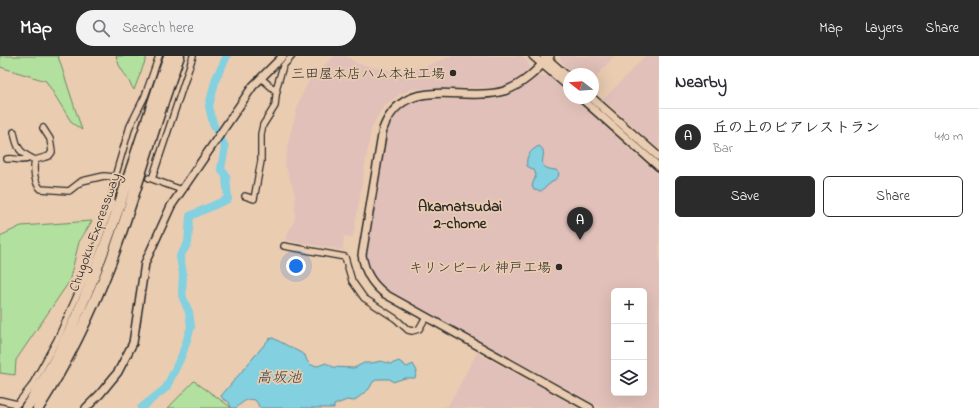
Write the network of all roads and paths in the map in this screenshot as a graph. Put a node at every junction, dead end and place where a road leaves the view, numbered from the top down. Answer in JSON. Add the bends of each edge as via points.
{"nodes":[{"id":1,"x":159,"y":56,"type":"edge"},
{"id":2,"x":169,"y":56,"type":"edge"},
{"id":3,"x":179,"y":56,"type":"edge"},
{"id":4,"x":193,"y":56,"type":"edge"},
{"id":5,"x":292,"y":56,"type":"edge"},
{"id":6,"x":533,"y":56,"type":"edge"},
{"id":7,"x":279,"y":58,"type":"edge"},
{"id":8,"x":546,"y":59,"type":"edge"},
{"id":9,"x":563,"y":73,"type":"edge"},
{"id":10,"x":260,"y":78,"type":"junction"},
{"id":11,"x":563,"y":80,"type":"edge"},
{"id":12,"x":276,"y":92,"type":"junction"},
{"id":13,"x":588,"y":104,"type":"edge"},
{"id":14,"x":599,"y":104,"type":"edge"},
{"id":15,"x":43,"y":128,"type":"dead end"},
{"id":16,"x":14,"y":132,"type":"dead end"},
{"id":17,"x":659,"y":157,"type":"edge"},
{"id":18,"x":7,"y":159,"type":"dead end"},
{"id":19,"x":33,"y":159,"type":"junction"},
{"id":20,"x":659,"y":167,"type":"edge"},
{"id":21,"x":115,"y":177,"type":"junction"},
{"id":22,"x":182,"y":190,"type":"junction"},
{"id":23,"x":245,"y":196,"type":"dead end"},
{"id":24,"x":284,"y":246,"type":"dead end"},
{"id":25,"x":426,"y":317,"type":"junction"},
{"id":26,"x":0,"y":400,"type":"edge"},
{"id":27,"x":19,"y":407,"type":"edge"},
{"id":28,"x":38,"y":408,"type":"edge"},
{"id":29,"x":86,"y":408,"type":"edge"},
{"id":30,"x":590,"y":408,"type":"edge"}],
"edges":[{"from":1,"to":21,"type":"street","via":[[130,126]]},
{"from":2,"to":27,"type":"highway","name":"Chugoku Expressway","via":[[93,280],[63,346],[41,384]]},
{"from":3,"to":28,"type":"highway","name":"Chugoku Expressway","via":[[102,283],[72,350]]},
{"from":4,"to":22,"type":"street","via":[[151,179]]},
{"from":5,"to":12,"type":"street","via":[[283,66]]},
{"from":6,"to":8,"type":"street"},
{"from":7,"to":10,"type":"street"},
{"from":8,"to":9,"type":"street"},
{"from":8,"to":11,"type":"street"},
{"from":8,"to":25,"type":"street","via":[[525,80],[505,90],[416,96],[400,104],[385,122],[362,255],[371,281],[378,289]]},
{"from":10,"to":12,"type":"street"},
{"from":10,"to":22,"type":"street"},
{"from":12,"to":23,"type":"street","via":[[274,106],[261,134],[261,161],[254,199]]},
{"from":13,"to":20,"type":"street"},
{"from":14,"to":17,"type":"street"},
{"from":15,"to":19,"type":"street","via":[[50,139],[52,152],[49,156]]},
{"from":16,"to":19,"type":"street","via":[[20,150]]},
{"from":18,"to":19,"type":"street"},
{"from":19,"to":21,"type":"street","via":[[36,181],[41,189],[70,191],[82,181],[104,176]]},
{"from":21,"to":27,"type":"street","via":[[111,205],[86,276],[57,340]]},
{"from":22,"to":29,"type":"street","via":[[171,206],[145,263],[133,343],[118,372]]},
{"from":24,"to":25,"type":"street","via":[[346,257],[352,281],[364,298],[408,330],[419,329]]},
{"from":25,"to":30,"type":"street"},
{"from":26,"to":27,"type":"street"}]}
